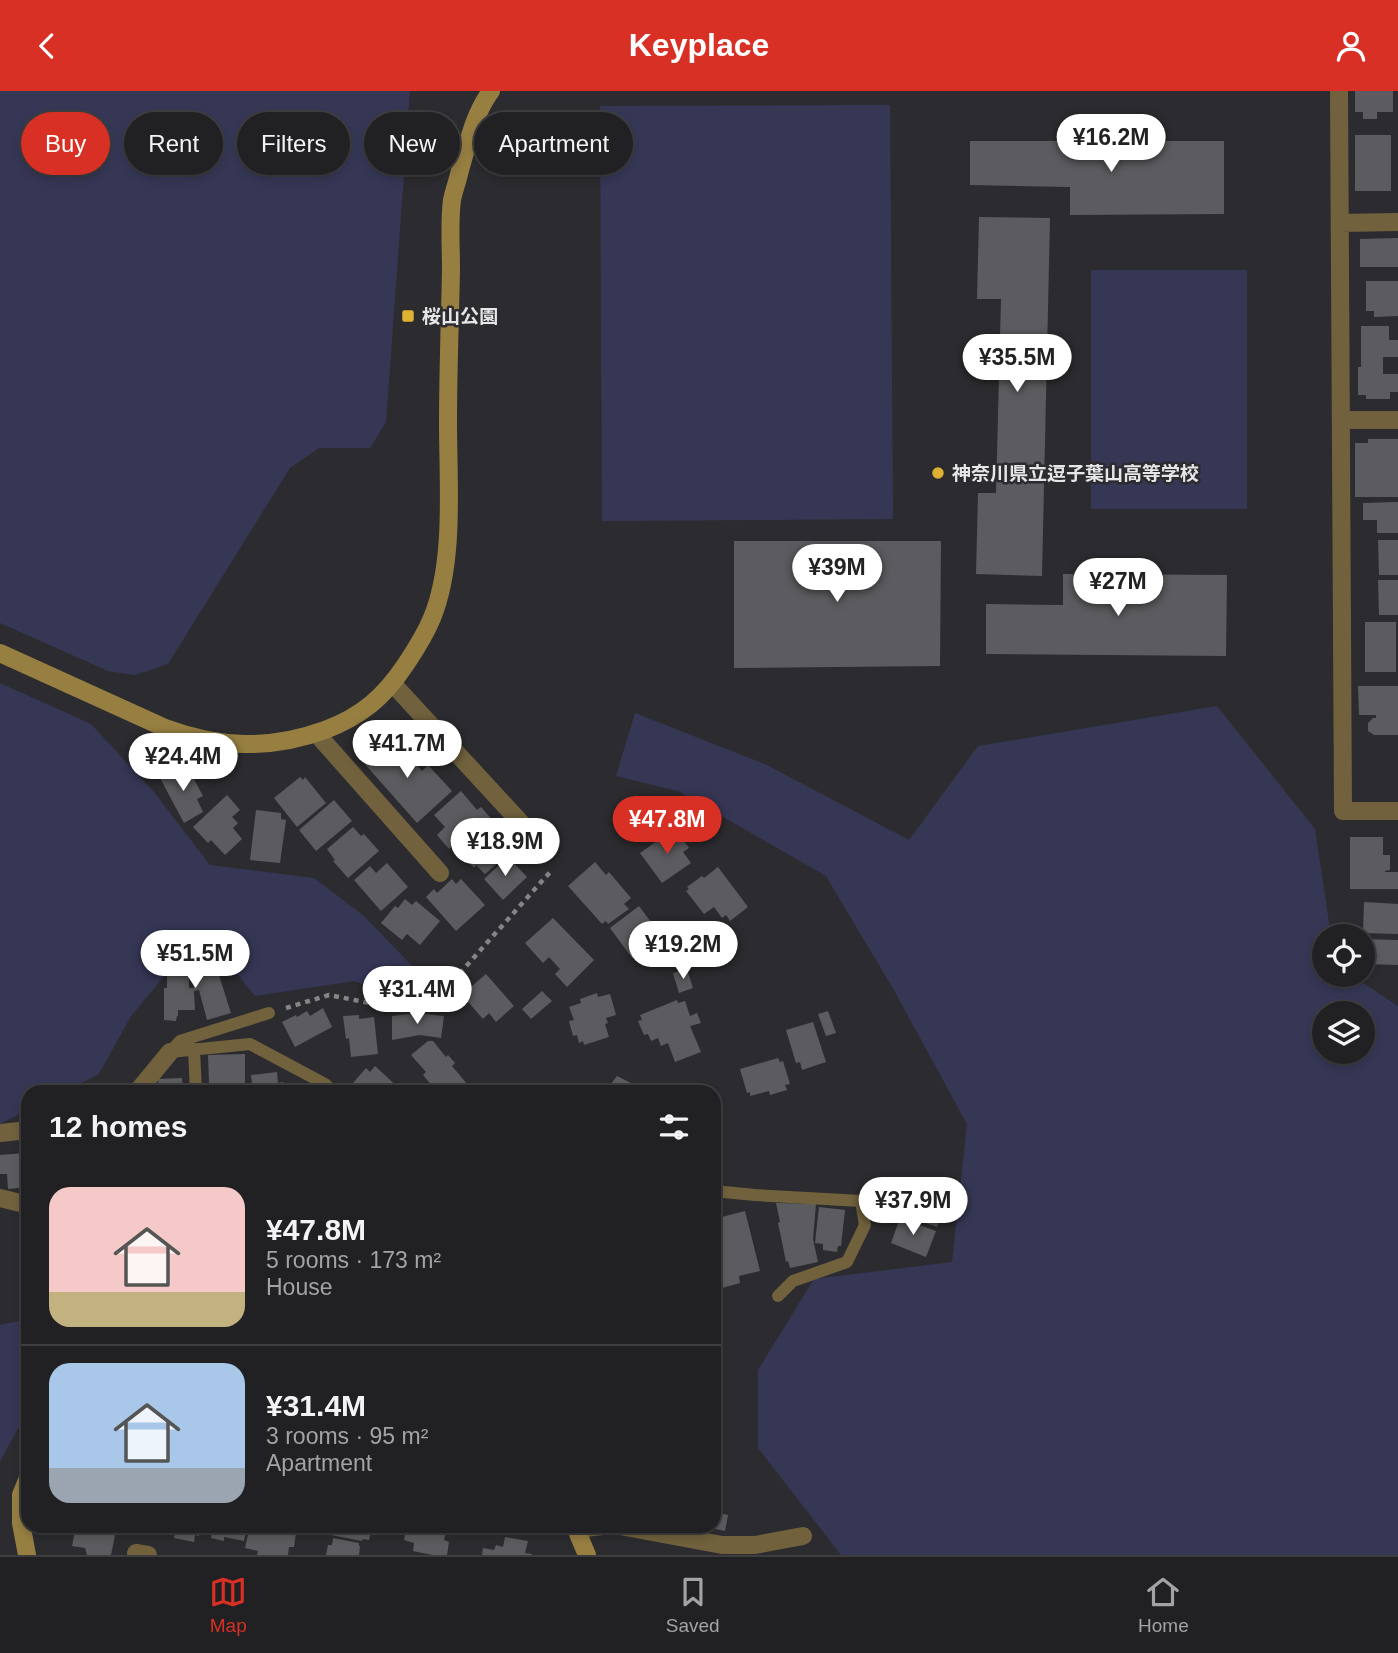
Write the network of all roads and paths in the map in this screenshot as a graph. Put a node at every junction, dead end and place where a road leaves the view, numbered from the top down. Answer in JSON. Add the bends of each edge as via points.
{"nodes":[{"id":1,"x":491,"y":91,"type":"edge"},
{"id":2,"x":1339,"y":91,"type":"edge"},
{"id":3,"x":1398,"y":222,"type":"edge"},
{"id":4,"x":1340,"y":223,"type":"junction"},
{"id":5,"x":1341,"y":420,"type":"junction"},
{"id":6,"x":1398,"y":420,"type":"edge"},
{"id":7,"x":0,"y":653,"type":"edge"},
{"id":8,"x":393,"y":684,"type":"junction"},
{"id":9,"x":316,"y":733,"type":"junction"},
{"id":10,"x":1398,"y":811,"type":"edge"},
{"id":11,"x":545,"y":849,"type":"joint"},
{"id":12,"x":440,"y":873,"type":"dead end"},
{"id":13,"x":269,"y":1013,"type":"joint"},
{"id":14,"x":194,"y":1049,"type":"junction"},
{"id":15,"x":170,"y":1052,"type":"junction"},
{"id":16,"x":144,"y":1085,"type":"edge"},
{"id":17,"x":196,"y":1085,"type":"edge"},
{"id":18,"x":326,"y":1085,"type":"edge"},
{"id":19,"x":21,"y":1130,"type":"edge"},
{"id":20,"x":0,"y":1133,"type":"edge"},
{"id":21,"x":721,"y":1192,"type":"edge"},
{"id":22,"x":0,"y":1198,"type":"edge"},
{"id":23,"x":21,"y":1203,"type":"edge"},
{"id":24,"x":778,"y":1296,"type":"dead end"},
{"id":25,"x":21,"y":1495,"type":"edge"},
{"id":26,"x":21,"y":1523,"type":"edge"},
{"id":27,"x":23,"y":1533,"type":"edge"},
{"id":28,"x":576,"y":1533,"type":"edge"},
{"id":29,"x":658,"y":1533,"type":"edge"},
{"id":30,"x":803,"y":1536,"type":"dead end"},
{"id":31,"x":27,"y":1555,"type":"edge"},
{"id":32,"x":587,"y":1555,"type":"edge"}],
"edges":[{"from":1,"to":8,"type":"street","via":[[470,134],[452,201],[447,554],[432,619]]},
{"from":2,"to":4,"type":"street"},
{"from":3,"to":4,"type":"street"},
{"from":4,"to":5,"type":"street"},
{"from":5,"to":6,"type":"street"},
{"from":5,"to":10,"type":"street","via":[[1343,811]]},
{"from":7,"to":9,"type":"street","via":[[165,728],[208,742],[250,746]]},
{"from":8,"to":9,"type":"street","via":[[353,717]]},
{"from":8,"to":11,"type":"street"},
{"from":9,"to":12,"type":"street"},
{"from":11,"to":13,"type":"path","via":[[557,864],[436,1000],[400,1009],[329,995]]},
{"from":13,"to":15,"type":"lane","via":[[180,1041]]},
{"from":14,"to":15,"type":"lane"},
{"from":14,"to":17,"type":"lane"},
{"from":14,"to":18,"type":"lane","via":[[250,1044]]},
{"from":15,"to":16,"type":"street"},
{"from":19,"to":20,"type":"street"},
{"from":21,"to":24,"type":"lane","via":[[861,1201],[865,1225],[847,1262],[793,1281]]},
{"from":22,"to":23,"type":"street"},
{"from":25,"to":26,"type":"street"},
{"from":27,"to":31,"type":"street"},
{"from":28,"to":32,"type":"street"},
{"from":29,"to":30,"type":"street","via":[[722,1545],[755,1545]]}]}
